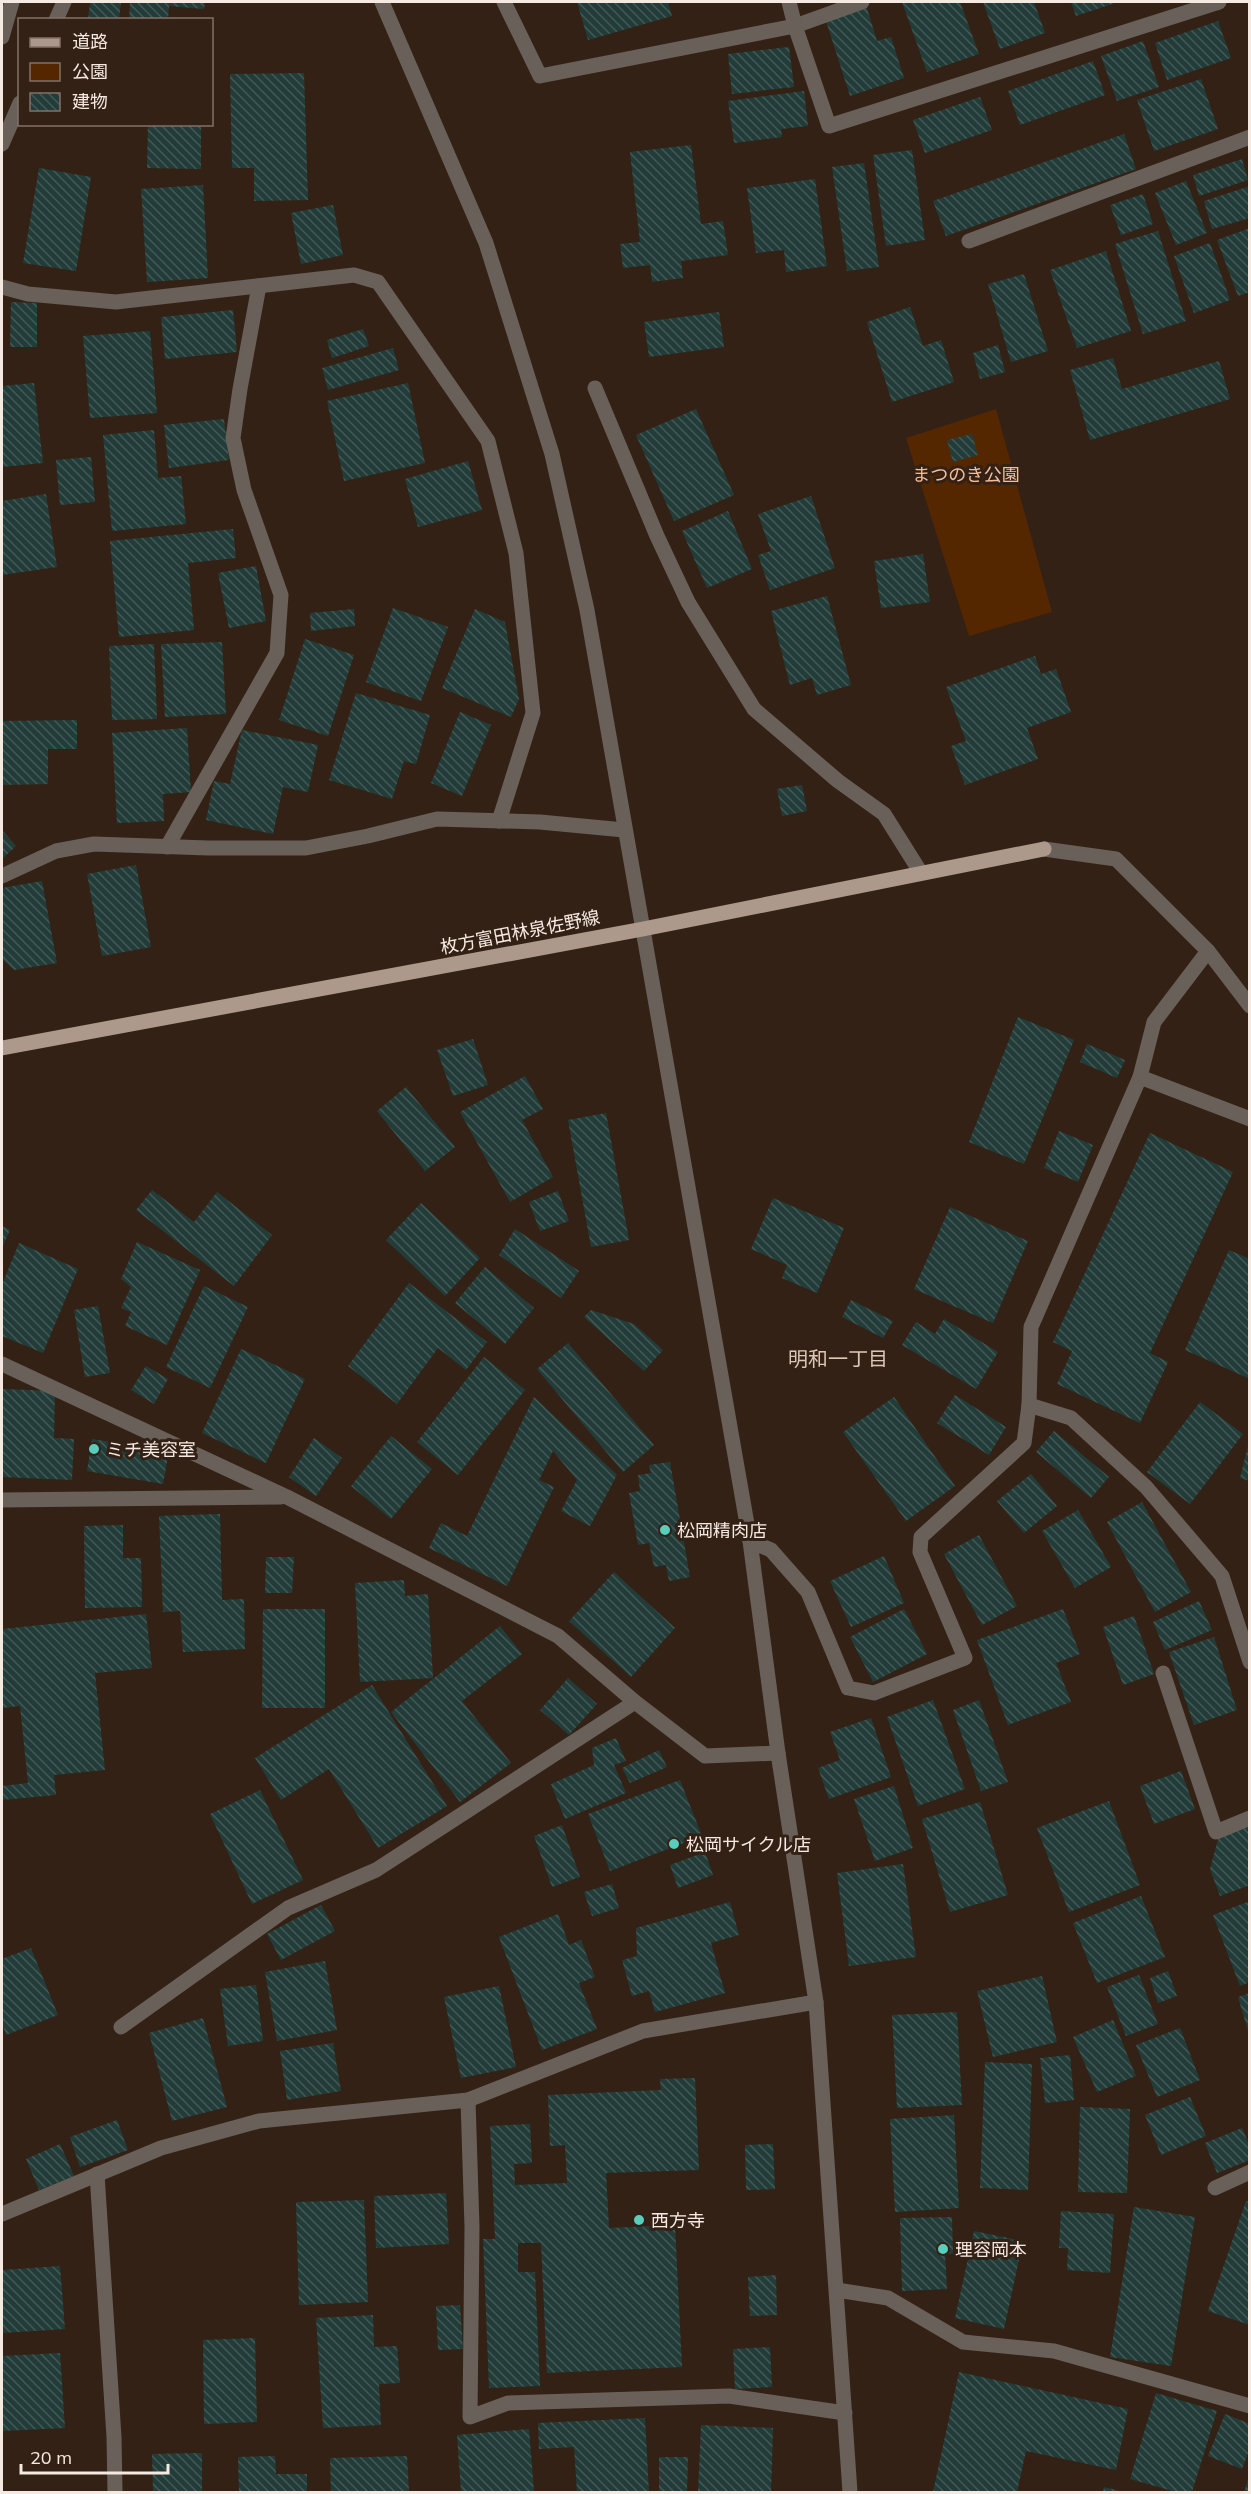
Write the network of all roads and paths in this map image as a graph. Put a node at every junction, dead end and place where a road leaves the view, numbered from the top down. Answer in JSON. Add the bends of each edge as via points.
{"nodes":[{"id":1,"x":12,"y":2,"type":"edge"},
{"id":2,"x":64,"y":2,"type":"edge"},
{"id":3,"x":382,"y":2,"type":"edge"},
{"id":4,"x":504,"y":2,"type":"edge"},
{"id":5,"x":789,"y":2,"type":"edge"},
{"id":6,"x":862,"y":2,"type":"edge"},
{"id":7,"x":1219,"y":2,"type":"edge"},
{"id":8,"x":57,"y":18,"type":"edge"},
{"id":9,"x":795,"y":26,"type":"junction"},
{"id":10,"x":2,"y":37,"type":"edge"},
{"id":11,"x":18,"y":108,"type":"edge"},
{"id":12,"x":1250,"y":137,"type":"edge"},
{"id":13,"x":2,"y":144,"type":"edge"},
{"id":14,"x":969,"y":241,"type":"dead end"},
{"id":15,"x":259,"y":286,"type":"junction"},
{"id":16,"x":2,"y":287,"type":"edge"},
{"id":17,"x":596,"y":388,"type":"dead end"},
{"id":18,"x":499,"y":821,"type":"junction"},
{"id":19,"x":624,"y":830,"type":"junction"},
{"id":20,"x":167,"y":847,"type":"junction"},
{"id":21,"x":1044,"y":849,"type":"joint"},
{"id":22,"x":921,"y":873,"type":"junction"},
{"id":23,"x":2,"y":876,"type":"edge"},
{"id":24,"x":644,"y":929,"type":"junction"},
{"id":25,"x":1208,"y":951,"type":"junction"},
{"id":26,"x":1250,"y":1006,"type":"edge"},
{"id":27,"x":2,"y":1048,"type":"edge"},
{"id":28,"x":1140,"y":1077,"type":"junction"},
{"id":29,"x":1250,"y":1119,"type":"edge"},
{"id":30,"x":2,"y":1364,"type":"edge"},
{"id":31,"x":1029,"y":1405,"type":"junction"},
{"id":32,"x":287,"y":1497,"type":"junction"},
{"id":33,"x":2,"y":1500,"type":"edge"},
{"id":34,"x":750,"y":1541,"type":"junction"},
{"id":35,"x":1250,"y":1662,"type":"edge"},
{"id":36,"x":1163,"y":1673,"type":"dead end"},
{"id":37,"x":635,"y":1702,"type":"junction"},
{"id":38,"x":778,"y":1753,"type":"junction"},
{"id":39,"x":1250,"y":1818,"type":"edge"},
{"id":40,"x":816,"y":2002,"type":"junction"},
{"id":41,"x":121,"y":2027,"type":"dead end"},
{"id":42,"x":468,"y":2100,"type":"junction"},
{"id":43,"x":1250,"y":2172,"type":"edge"},
{"id":44,"x":97,"y":2174,"type":"junction"},
{"id":45,"x":1215,"y":2188,"type":"dead end"},
{"id":46,"x":2,"y":2214,"type":"edge"},
{"id":47,"x":837,"y":2290,"type":"junction"},
{"id":48,"x":1250,"y":2406,"type":"edge"},
{"id":49,"x":845,"y":2413,"type":"junction"},
{"id":50,"x":115,"y":2493,"type":"edge"},
{"id":51,"x":850,"y":2493,"type":"edge"}],
"edges":[{"from":1,"to":10,"type":"street"},
{"from":2,"to":8,"type":"street"},
{"from":3,"to":19,"type":"street","via":[[486,243],[552,454],[587,610]]},
{"from":4,"to":9,"type":"street","via":[[540,76]]},
{"from":5,"to":9,"type":"street"},
{"from":6,"to":9,"type":"street"},
{"from":7,"to":9,"type":"street","via":[[829,126]]},
{"from":11,"to":13,"type":"street"},
{"from":12,"to":14,"type":"street"},
{"from":15,"to":16,"type":"street","via":[[116,302],[28,294]]},
{"from":15,"to":18,"type":"street","via":[[354,275],[378,282],[488,441],[516,553],[533,713]]},
{"from":15,"to":20,"type":"street","via":[[233,438],[244,490],[281,595],[277,653]]},
{"from":17,"to":22,"type":"street","via":[[688,602],[754,709],[838,781],[884,814]]},
{"from":18,"to":19,"type":"street"},
{"from":18,"to":20,"type":"street","via":[[436,819],[306,848]]},
{"from":19,"to":24,"type":"street"},
{"from":20,"to":23,"type":"street","via":[[94,844],[56,851]]},
{"from":21,"to":22,"type":"main road","name":"枚方富田林泉佐野線"},
{"from":21,"to":25,"type":"street","via":[[1116,859]]},
{"from":22,"to":24,"type":"main road","name":"枚方富田林泉佐野線"},
{"from":24,"to":27,"type":"main road","name":"枚方富田林泉佐野線"},
{"from":24,"to":34,"type":"street"},
{"from":25,"to":26,"type":"street"},
{"from":25,"to":28,"type":"street","via":[[1154,1022]]},
{"from":28,"to":29,"type":"street"},
{"from":28,"to":31,"type":"street","via":[[1031,1327]]},
{"from":30,"to":32,"type":"street"},
{"from":31,"to":34,"type":"street","via":[[1024,1443],[921,1538],[920,1552],[965,1658],[874,1693],[848,1688],[808,1592],[771,1550]]},
{"from":31,"to":35,"type":"street","via":[[1071,1418],[1146,1487],[1192,1540],[1222,1576]]},
{"from":32,"to":33,"type":"street"},
{"from":32,"to":37,"type":"street","via":[[558,1636]]},
{"from":34,"to":38,"type":"street"},
{"from":36,"to":39,"type":"street","via":[[1216,1832]]},
{"from":37,"to":38,"type":"street","via":[[705,1756]]},
{"from":37,"to":41,"type":"street","via":[[376,1870],[288,1908]]},
{"from":38,"to":40,"type":"street"},
{"from":40,"to":42,"type":"street","via":[[643,2031]]},
{"from":40,"to":47,"type":"street"},
{"from":42,"to":44,"type":"street","via":[[259,2121],[161,2148]]},
{"from":42,"to":49,"type":"street","via":[[472,2227],[470,2417],[508,2403],[729,2396]]},
{"from":43,"to":45,"type":"street"},
{"from":44,"to":46,"type":"street"},
{"from":44,"to":50,"type":"street"},
{"from":47,"to":48,"type":"street","via":[[888,2298],[963,2342],[1054,2351]]},
{"from":47,"to":49,"type":"street"},
{"from":49,"to":51,"type":"street"}]}
